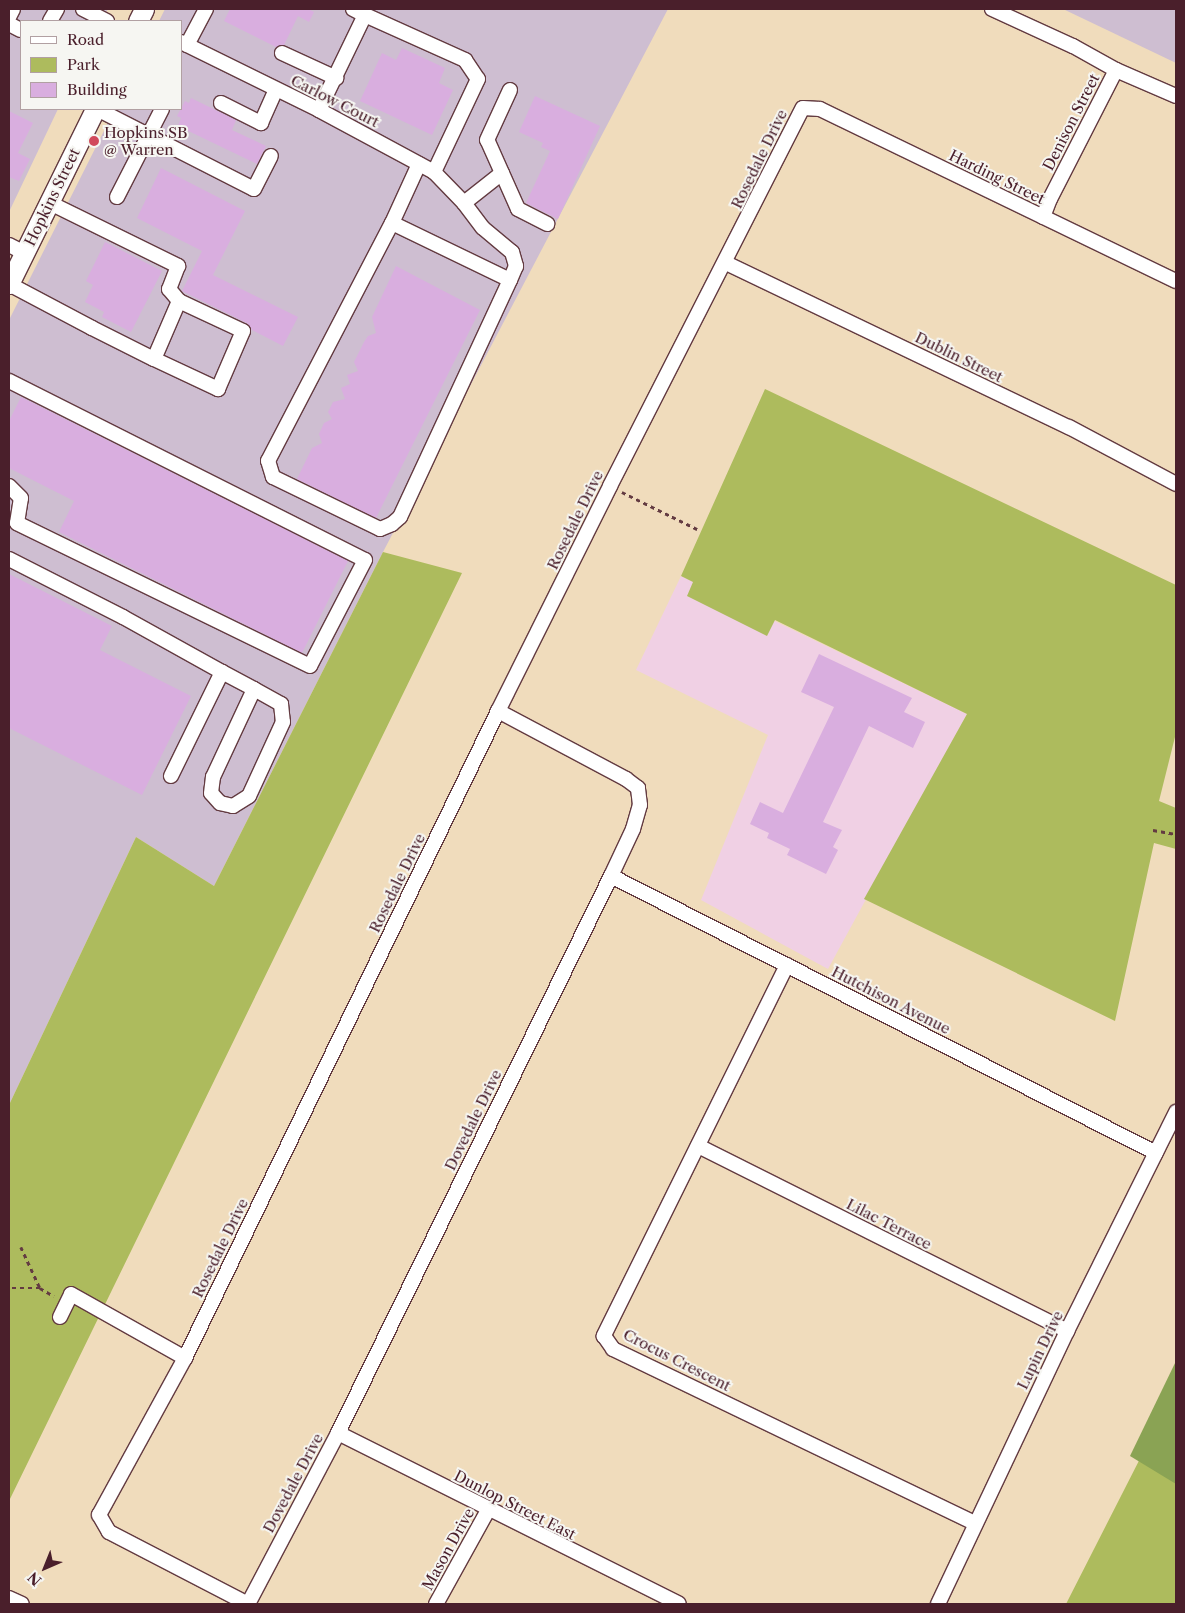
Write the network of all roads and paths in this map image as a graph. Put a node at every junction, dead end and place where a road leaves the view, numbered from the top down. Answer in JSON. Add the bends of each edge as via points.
{"nodes":[{"id":1,"x":13,"y":9,"type":"edge"},
{"id":2,"x":57,"y":9,"type":"edge"},
{"id":3,"x":83,"y":9,"type":"edge"},
{"id":4,"x":206,"y":9,"type":"edge"},
{"id":5,"x":992,"y":9,"type":"edge"},
{"id":6,"x":359,"y":12,"type":"edge"},
{"id":7,"x":9,"y":17,"type":"edge"},
{"id":8,"x":51,"y":20,"type":"edge"},
{"id":9,"x":105,"y":20,"type":"edge"},
{"id":10,"x":184,"y":43,"type":"edge"},
{"id":11,"x":282,"y":53,"type":"dead end"},
{"id":12,"x":1116,"y":70,"type":"junction"},
{"id":13,"x":336,"y":78,"type":"junction"},
{"id":14,"x":276,"y":90,"type":"junction"},
{"id":15,"x":510,"y":90,"type":"dead end"},
{"id":16,"x":1176,"y":96,"type":"edge"},
{"id":17,"x":221,"y":103,"type":"dead end"},
{"id":18,"x":803,"y":108,"type":"joint"},
{"id":19,"x":96,"y":110,"type":"edge"},
{"id":20,"x":98,"y":110,"type":"edge"},
{"id":21,"x":161,"y":110,"type":"edge"},
{"id":22,"x":320,"y":110,"type":"junction"},
{"id":23,"x":148,"y":136,"type":"junction"},
{"id":24,"x":270,"y":156,"type":"dead end"},
{"id":25,"x":420,"y":164,"type":"junction"},
{"id":26,"x":434,"y":172,"type":"junction"},
{"id":27,"x":502,"y":172,"type":"junction"},
{"id":28,"x":117,"y":197,"type":"dead end"},
{"id":29,"x":50,"y":203,"type":"junction"},
{"id":30,"x":464,"y":203,"type":"junction"},
{"id":31,"x":1043,"y":217,"type":"junction"},
{"id":32,"x":392,"y":223,"type":"junction"},
{"id":33,"x":547,"y":224,"type":"dead end"},
{"id":34,"x":17,"y":249,"type":"edge"},
{"id":35,"x":726,"y":263,"type":"junction"},
{"id":36,"x":510,"y":280,"type":"junction"},
{"id":37,"x":1176,"y":281,"type":"edge"},
{"id":38,"x":9,"y":284,"type":"edge"},
{"id":39,"x":179,"y":301,"type":"junction"},
{"id":40,"x":154,"y":359,"type":"junction"},
{"id":41,"x":9,"y":381,"type":"edge"},
{"id":42,"x":1176,"y":484,"type":"edge"},
{"id":43,"x":9,"y":486,"type":"edge"},
{"id":44,"x":610,"y":486,"type":"junction"},
{"id":45,"x":697,"y":529,"type":"dead end"},
{"id":46,"x":9,"y":560,"type":"edge"},
{"id":47,"x":222,"y":672,"type":"junction"},
{"id":48,"x":254,"y":689,"type":"junction"},
{"id":49,"x":498,"y":711,"type":"junction"},
{"id":50,"x":171,"y":776,"type":"dead end"},
{"id":51,"x":1153,"y":830,"type":"dead end"},
{"id":52,"x":1176,"y":834,"type":"edge"},
{"id":53,"x":611,"y":876,"type":"junction"},
{"id":54,"x":787,"y":965,"type":"junction"},
{"id":55,"x":1176,"y":1112,"type":"edge"},
{"id":56,"x":698,"y":1146,"type":"junction"},
{"id":57,"x":1156,"y":1153,"type":"junction"},
{"id":58,"x":21,"y":1247,"type":"dead end"},
{"id":59,"x":12,"y":1288,"type":"dead end"},
{"id":60,"x":40,"y":1288,"type":"junction"},
{"id":61,"x":66,"y":1303,"type":"junction"},
{"id":62,"x":60,"y":1317,"type":"dead end"},
{"id":63,"x":1067,"y":1331,"type":"junction"},
{"id":64,"x":185,"y":1358,"type":"junction"},
{"id":65,"x":338,"y":1433,"type":"junction"},
{"id":66,"x":488,"y":1510,"type":"junction"},
{"id":67,"x":975,"y":1523,"type":"junction"},
{"id":68,"x":9,"y":1598,"type":"edge"},
{"id":69,"x":22,"y":1604,"type":"edge"},
{"id":70,"x":248,"y":1604,"type":"edge"},
{"id":71,"x":436,"y":1604,"type":"edge"},
{"id":72,"x":677,"y":1604,"type":"edge"},
{"id":73,"x":938,"y":1604,"type":"edge"}],
"edges":[{"from":1,"to":7,"type":"street"},
{"from":2,"to":8,"type":"street"},
{"from":3,"to":9,"type":"street"},
{"from":4,"to":10,"type":"street"},
{"from":5,"to":12,"type":"street","via":[[1073,46]]},
{"from":6,"to":13,"type":"street"},
{"from":6,"to":26,"type":"street","via":[[465,60],[478,79]]},
{"from":10,"to":14,"type":"street","name":"Carlow Court"},
{"from":11,"to":13,"type":"street"},
{"from":12,"to":16,"type":"street"},
{"from":12,"to":31,"type":"street","name":"Denison Street"},
{"from":13,"to":22,"type":"street"},
{"from":14,"to":17,"type":"street","via":[[261,123]]},
{"from":14,"to":22,"type":"street","name":"Carlow Court"},
{"from":15,"to":27,"type":"street","via":[[487,140]]},
{"from":18,"to":31,"type":"street","name":"Harding Street","via":[[820,109]]},
{"from":18,"to":35,"type":"street","name":"Rosedale Drive"},
{"from":19,"to":29,"type":"main road","name":"Hopkins Street"},
{"from":20,"to":23,"type":"street"},
{"from":21,"to":23,"type":"street"},
{"from":22,"to":25,"type":"street","name":"Carlow Court"},
{"from":23,"to":24,"type":"street","via":[[254,189]]},
{"from":23,"to":28,"type":"street"},
{"from":25,"to":26,"type":"street","name":"Carlow Court"},
{"from":25,"to":32,"type":"street"},
{"from":26,"to":30,"type":"street","name":"Carlow Court"},
{"from":27,"to":30,"type":"street"},
{"from":27,"to":33,"type":"street","via":[[518,209]]},
{"from":29,"to":34,"type":"main road","name":"Hopkins Street"},
{"from":29,"to":39,"type":"street","via":[[178,266],[168,289]]},
{"from":30,"to":36,"type":"street","name":"Carlow Court","via":[[482,228],[512,252],[516,266]]},
{"from":31,"to":37,"type":"street","name":"Harding Street"},
{"from":32,"to":36,"type":"street"},
{"from":32,"to":36,"type":"street","name":"Carlow Court","via":[[268,461],[274,477],[353,516],[380,528],[400,517]]},
{"from":34,"to":38,"type":"main road","name":"Hopkins Street"},
{"from":35,"to":42,"type":"street","name":"Dublin Street","via":[[1069,427]]},
{"from":35,"to":44,"type":"street","name":"Rosedale Drive"},
{"from":38,"to":40,"type":"street"},
{"from":39,"to":40,"type":"street"},
{"from":39,"to":40,"type":"street","via":[[243,331],[218,389]]},
{"from":41,"to":43,"type":"street","via":[[365,560],[310,666],[17,523],[21,498]]},
{"from":44,"to":45,"type":"path"},
{"from":44,"to":49,"type":"street","name":"Rosedale Drive"},
{"from":46,"to":47,"type":"street"},
{"from":47,"to":48,"type":"street"},
{"from":47,"to":50,"type":"street"},
{"from":48,"to":48,"type":"street","via":[[281,704],[283,722],[250,796],[233,806],[220,803],[211,793],[213,777]]},
{"from":49,"to":53,"type":"street","name":"Dovedale Drive","via":[[638,788],[640,806]]},
{"from":49,"to":64,"type":"street","name":"Rosedale Drive"},
{"from":51,"to":52,"type":"path"},
{"from":53,"to":54,"type":"street","name":"Hutchison Avenue"},
{"from":53,"to":65,"type":"street","name":"Dovedale Drive"},
{"from":54,"to":56,"type":"street","name":"Crocus Crescent"},
{"from":54,"to":57,"type":"street","name":"Hutchison Avenue"},
{"from":55,"to":57,"type":"street","name":"Lupin Drive"},
{"from":56,"to":63,"type":"street","name":"Lilac Terrace"},
{"from":56,"to":67,"type":"street","name":"Crocus Crescent","via":[[604,1336],[613,1349]]},
{"from":57,"to":63,"type":"street","name":"Lupin Drive"},
{"from":58,"to":60,"type":"path"},
{"from":59,"to":60,"type":"path"},
{"from":60,"to":61,"type":"path"},
{"from":61,"to":62,"type":"street"},
{"from":61,"to":64,"type":"street","via":[[71,1294]]},
{"from":63,"to":67,"type":"street","name":"Lupin Drive"},
{"from":64,"to":70,"type":"street","name":"Rosedale Drive","via":[[99,1515],[109,1532]]},
{"from":65,"to":66,"type":"street","name":"Dunlop Street East"},
{"from":65,"to":70,"type":"street","name":"Dovedale Drive"},
{"from":66,"to":71,"type":"street","name":"Mason Drive"},
{"from":66,"to":72,"type":"street","name":"Dunlop Street East"},
{"from":67,"to":73,"type":"street","name":"Lupin Drive"},
{"from":68,"to":69,"type":"street"}]}
